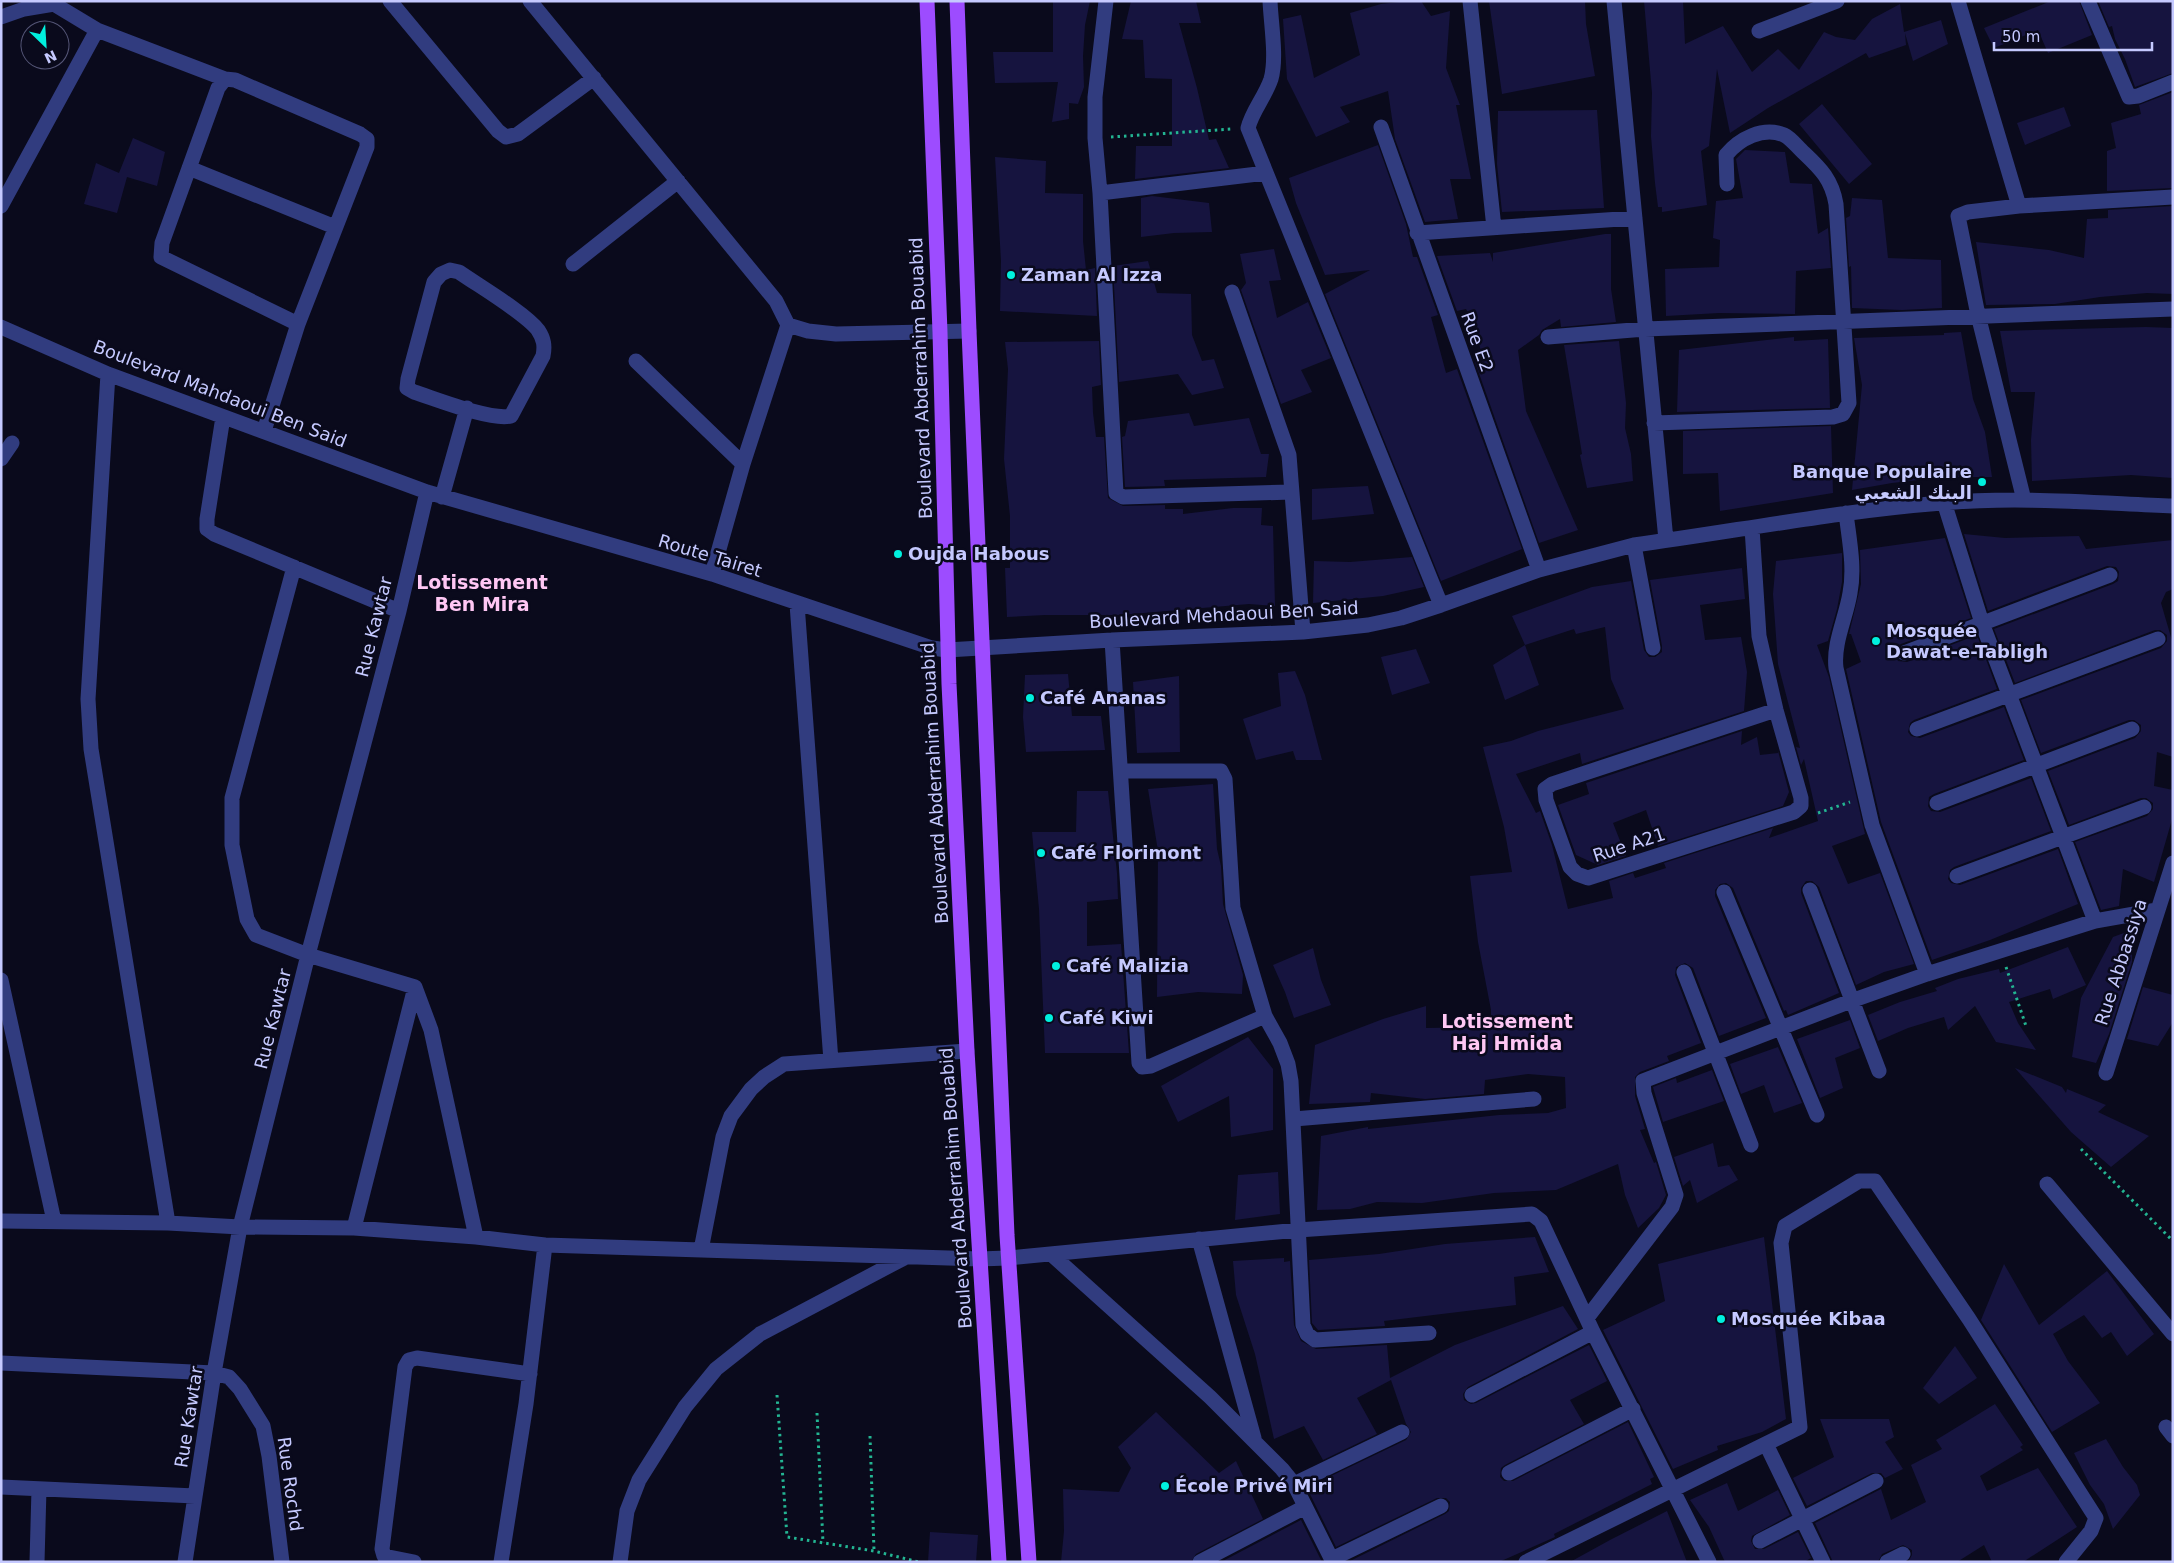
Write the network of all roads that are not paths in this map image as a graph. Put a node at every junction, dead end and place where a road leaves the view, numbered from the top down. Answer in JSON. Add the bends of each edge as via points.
{"nodes":[{"id":1,"x":390,"y":1,"type":"edge"},
{"id":2,"x":530,"y":1,"type":"edge"},
{"id":3,"x":927,"y":1,"type":"edge"},
{"id":4,"x":957,"y":1,"type":"edge"},
{"id":5,"x":1106,"y":1,"type":"edge"},
{"id":6,"x":1270,"y":1,"type":"edge"},
{"id":7,"x":1470,"y":1,"type":"edge"},
{"id":8,"x":1614,"y":1,"type":"edge"},
{"id":9,"x":1837,"y":1,"type":"edge"},
{"id":10,"x":1958,"y":1,"type":"edge"},
{"id":11,"x":2088,"y":1,"type":"edge"},
{"id":12,"x":1,"y":17,"type":"edge"},
{"id":13,"x":97,"y":30,"type":"junction"},
{"id":14,"x":1759,"y":31,"type":"dead end"},
{"id":15,"x":594,"y":78,"type":"junction"},
{"id":16,"x":225,"y":79,"type":"junction"},
{"id":17,"x":2173,"y":82,"type":"edge"},
{"id":18,"x":1381,"y":127,"type":"dead end"},
{"id":19,"x":189,"y":168,"type":"junction"},
{"id":20,"x":1266,"y":173,"type":"junction"},
{"id":21,"x":678,"y":181,"type":"junction"},
{"id":22,"x":1727,"y":184,"type":"dead end"},
{"id":23,"x":1100,"y":193,"type":"junction"},
{"id":24,"x":2173,"y":198,"type":"edge"},
{"id":25,"x":1,"y":206,"type":"edge"},
{"id":26,"x":2019,"y":206,"type":"junction"},
{"id":27,"x":1635,"y":218,"type":"junction"},
{"id":28,"x":335,"y":227,"type":"junction"},
{"id":29,"x":1494,"y":228,"type":"junction"},
{"id":30,"x":1417,"y":233,"type":"junction"},
{"id":31,"x":573,"y":264,"type":"dead end"},
{"id":32,"x":1232,"y":292,"type":"dead end"},
{"id":33,"x":2173,"y":309,"type":"edge"},
{"id":34,"x":1978,"y":315,"type":"junction"},
{"id":35,"x":1843,"y":321,"type":"junction"},
{"id":36,"x":298,"y":324,"type":"junction"},
{"id":37,"x":788,"y":325,"type":"junction"},
{"id":38,"x":1,"y":327,"type":"edge"},
{"id":39,"x":1645,"y":329,"type":"junction"},
{"id":40,"x":969,"y":331,"type":"junction"},
{"id":41,"x":940,"y":332,"type":"junction"},
{"id":42,"x":1548,"y":337,"type":"dead end"},
{"id":43,"x":636,"y":361,"type":"dead end"},
{"id":44,"x":108,"y":374,"type":"junction"},
{"id":45,"x":467,"y":408,"type":"junction"},
{"id":46,"x":223,"y":417,"type":"junction"},
{"id":47,"x":1654,"y":423,"type":"junction"},
{"id":48,"x":264,"y":431,"type":"junction"},
{"id":49,"x":12,"y":443,"type":"dead end"},
{"id":50,"x":1,"y":459,"type":"edge"},
{"id":51,"x":743,"y":464,"type":"junction"},
{"id":52,"x":426,"y":492,"type":"junction"},
{"id":53,"x":1291,"y":492,"type":"junction"},
{"id":54,"x":442,"y":496,"type":"junction"},
{"id":55,"x":2024,"y":500,"type":"junction"},
{"id":56,"x":1944,"y":502,"type":"junction"},
{"id":57,"x":2173,"y":506,"type":"edge"},
{"id":58,"x":1846,"y":513,"type":"junction"},
{"id":59,"x":1752,"y":528,"type":"junction"},
{"id":60,"x":1666,"y":540,"type":"junction"},
{"id":61,"x":1634,"y":545,"type":"junction"},
{"id":62,"x":294,"y":567,"type":"junction"},
{"id":63,"x":1539,"y":570,"type":"junction"},
{"id":64,"x":712,"y":574,"type":"junction"},
{"id":65,"x":2110,"y":575,"type":"dead end"},
{"id":66,"x":797,"y":604,"type":"junction"},
{"id":67,"x":1441,"y":605,"type":"junction"},
{"id":68,"x":399,"y":611,"type":"junction"},
{"id":69,"x":1982,"y":623,"type":"junction"},
{"id":70,"x":1303,"y":632,"type":"junction"},
{"id":71,"x":2158,"y":639,"type":"dead end"},
{"id":72,"x":1112,"y":640,"type":"junction"},
{"id":73,"x":982,"y":648,"type":"junction"},
{"id":74,"x":1653,"y":648,"type":"dead end"},
{"id":75,"x":948,"y":650,"type":"junction"},
{"id":76,"x":1904,"y":653,"type":"dead end"},
{"id":77,"x":2009,"y":695,"type":"junction"},
{"id":78,"x":1776,"y":710,"type":"junction"},
{"id":79,"x":1917,"y":729,"type":"dead end"},
{"id":80,"x":2132,"y":729,"type":"dead end"},
{"id":81,"x":2035,"y":766,"type":"junction"},
{"id":82,"x":1122,"y":771,"type":"junction"},
{"id":83,"x":1937,"y":803,"type":"dead end"},
{"id":84,"x":2144,"y":807,"type":"dead end"},
{"id":85,"x":2062,"y":837,"type":"junction"},
{"id":86,"x":2173,"y":863,"type":"edge"},
{"id":87,"x":1957,"y":876,"type":"dead end"},
{"id":88,"x":1810,"y":890,"type":"dead end"},
{"id":89,"x":1724,"y":892,"type":"dead end"},
{"id":90,"x":2157,"y":910,"type":"junction"},
{"id":91,"x":2095,"y":921,"type":"junction"},
{"id":92,"x":308,"y":956,"type":"junction"},
{"id":93,"x":1684,"y":972,"type":"dead end"},
{"id":94,"x":1927,"y":974,"type":"junction"},
{"id":95,"x":1,"y":980,"type":"edge"},
{"id":96,"x":415,"y":987,"type":"junction"},
{"id":97,"x":1851,"y":1001,"type":"junction"},
{"id":98,"x":1265,"y":1016,"type":"junction"},
{"id":99,"x":1782,"y":1028,"type":"junction"},
{"id":100,"x":967,"y":1051,"type":"junction"},
{"id":101,"x":1714,"y":1054,"type":"junction"},
{"id":102,"x":831,"y":1061,"type":"junction"},
{"id":103,"x":1879,"y":1071,"type":"dead end"},
{"id":104,"x":2106,"y":1073,"type":"dead end"},
{"id":105,"x":1534,"y":1099,"type":"dead end"},
{"id":106,"x":1817,"y":1115,"type":"dead end"},
{"id":107,"x":1294,"y":1119,"type":"junction"},
{"id":108,"x":1751,"y":1145,"type":"dead end"},
{"id":109,"x":2047,"y":1184,"type":"dead end"},
{"id":110,"x":1,"y":1221,"type":"edge"},
{"id":111,"x":54,"y":1221,"type":"junction"},
{"id":112,"x":168,"y":1223,"type":"junction"},
{"id":113,"x":240,"y":1226,"type":"junction"},
{"id":114,"x":354,"y":1228,"type":"junction"},
{"id":115,"x":1298,"y":1230,"type":"junction"},
{"id":116,"x":476,"y":1237,"type":"junction"},
{"id":117,"x":1199,"y":1239,"type":"junction"},
{"id":118,"x":545,"y":1245,"type":"junction"},
{"id":119,"x":701,"y":1250,"type":"junction"},
{"id":120,"x":1051,"y":1254,"type":"junction"},
{"id":121,"x":906,"y":1257,"type":"junction"},
{"id":122,"x":1008,"y":1258,"type":"junction"},
{"id":123,"x":979,"y":1259,"type":"junction"},
{"id":124,"x":1587,"y":1318,"type":"junction"},
{"id":125,"x":1593,"y":1332,"type":"junction"},
{"id":126,"x":1429,"y":1333,"type":"dead end"},
{"id":127,"x":2173,"y":1334,"type":"edge"},
{"id":128,"x":1,"y":1363,"type":"edge"},
{"id":129,"x":214,"y":1373,"type":"junction"},
{"id":130,"x":530,"y":1374,"type":"junction"},
{"id":131,"x":1472,"y":1395,"type":"dead end"},
{"id":132,"x":1633,"y":1409,"type":"junction"},
{"id":133,"x":1402,"y":1432,"type":"dead end"},
{"id":134,"x":1254,"y":1439,"type":"junction"},
{"id":135,"x":1766,"y":1444,"type":"junction"},
{"id":136,"x":1509,"y":1472,"type":"dead end"},
{"id":137,"x":1876,"y":1481,"type":"dead end"},
{"id":138,"x":1294,"y":1484,"type":"junction"},
{"id":139,"x":1,"y":1487,"type":"edge"},
{"id":140,"x":39,"y":1489,"type":"junction"},
{"id":141,"x":1673,"y":1490,"type":"junction"},
{"id":142,"x":196,"y":1496,"type":"junction"},
{"id":143,"x":1441,"y":1506,"type":"dead end"},
{"id":144,"x":1305,"y":1507,"type":"junction"},
{"id":145,"x":1802,"y":1518,"type":"junction"},
{"id":146,"x":1760,"y":1541,"type":"dead end"},
{"id":147,"x":1903,"y":1554,"type":"dead end"},
{"id":148,"x":1542,"y":1558,"type":"edge"},
{"id":149,"x":1333,"y":1561,"type":"edge"},
{"id":150,"x":37,"y":1562,"type":"edge"},
{"id":151,"x":185,"y":1562,"type":"edge"},
{"id":152,"x":282,"y":1562,"type":"edge"},
{"id":153,"x":414,"y":1562,"type":"edge"},
{"id":154,"x":501,"y":1562,"type":"edge"},
{"id":155,"x":620,"y":1562,"type":"edge"},
{"id":156,"x":999,"y":1562,"type":"edge"},
{"id":157,"x":1029,"y":1562,"type":"edge"},
{"id":158,"x":1200,"y":1562,"type":"edge"},
{"id":159,"x":1526,"y":1562,"type":"edge"},
{"id":160,"x":1709,"y":1562,"type":"edge"},
{"id":161,"x":1823,"y":1562,"type":"edge"},
{"id":162,"x":1887,"y":1562,"type":"edge"},
{"id":163,"x":2066,"y":1562,"type":"edge"}],
"edges":[{"from":1,"to":15,"type":"street","via":[[506,137],[518,134]]},
{"from":2,"to":15,"type":"street"},
{"from":3,"to":41,"type":"main road","name":"Boulevard Abderrahim Bouabid"},
{"from":4,"to":40,"type":"main road"},
{"from":5,"to":23,"type":"street","via":[[1096,97],[1095,138]]},
{"from":6,"to":20,"type":"street","via":[[1271,79],[1248,128]]},
{"from":7,"to":29,"type":"street"},
{"from":8,"to":27,"type":"street"},
{"from":9,"to":14,"type":"street"},
{"from":10,"to":26,"type":"street"},
{"from":11,"to":17,"type":"street","via":[[2129,97]]},
{"from":12,"to":13,"type":"street","via":[[54,4]]},
{"from":13,"to":16,"type":"street"},
{"from":13,"to":25,"type":"street"},
{"from":15,"to":21,"type":"street"},
{"from":16,"to":19,"type":"street","via":[[218,88]]},
{"from":16,"to":28,"type":"street","via":[[235,80],[367,139],[367,147]]},
{"from":18,"to":30,"type":"street","name":"Rue E2"},
{"from":19,"to":28,"type":"street"},
{"from":19,"to":36,"type":"street","via":[[162,243],[161,258]]},
{"from":20,"to":23,"type":"street"},
{"from":20,"to":67,"type":"street"},
{"from":21,"to":31,"type":"street"},
{"from":21,"to":37,"type":"street","via":[[776,301]]},
{"from":22,"to":35,"type":"street","via":[[1726,155],[1731,148],[1754,134],[1785,135],[1818,166],[1833,187],[1836,204]]},
{"from":23,"to":53,"type":"street","via":[[1116,494],[1123,497]]},
{"from":24,"to":26,"type":"street"},
{"from":26,"to":34,"type":"street","via":[[1958,216]]},
{"from":27,"to":29,"type":"street"},
{"from":27,"to":39,"type":"street"},
{"from":28,"to":36,"type":"street"},
{"from":29,"to":30,"type":"street"},
{"from":30,"to":63,"type":"street","name":"Rue E2"},
{"from":32,"to":53,"type":"street","via":[[1289,455]]},
{"from":33,"to":34,"type":"street"},
{"from":34,"to":35,"type":"street"},
{"from":34,"to":55,"type":"street"},
{"from":35,"to":39,"type":"street"},
{"from":35,"to":47,"type":"street","via":[[1849,403],[1844,414]]},
{"from":36,"to":48,"type":"street"},
{"from":37,"to":41,"type":"street","via":[[836,334]]},
{"from":37,"to":51,"type":"street"},
{"from":38,"to":44,"type":"street","name":"Boulevard Mahdaoui Ben Said"},
{"from":39,"to":42,"type":"street"},
{"from":39,"to":47,"type":"street"},
{"from":40,"to":41,"type":"street"},
{"from":40,"to":73,"type":"main road"},
{"from":41,"to":75,"type":"main road","name":"Boulevard Abderrahim Bouabid"},
{"from":43,"to":51,"type":"street"},
{"from":44,"to":46,"type":"street","name":"Boulevard Mahdaoui Ben Said"},
{"from":44,"to":112,"type":"street","via":[[88,699],[91,749]]},
{"from":45,"to":45,"type":"street","via":[[504,418],[511,416],[545,348],[538,330],[530,322],[459,272],[450,270],[434,282],[407,388]]},
{"from":45,"to":54,"type":"street"},
{"from":46,"to":48,"type":"street","name":"Boulevard Mahdaoui Ben Said"},
{"from":46,"to":62,"type":"street","via":[[207,529]]},
{"from":47,"to":60,"type":"street"},
{"from":48,"to":52,"type":"street","name":"Boulevard Mahdaoui Ben Said"},
{"from":49,"to":50,"type":"street"},
{"from":51,"to":64,"type":"street"},
{"from":52,"to":54,"type":"street","name":"Route Tairet"},
{"from":52,"to":68,"type":"street","name":"Rue Kawtar"},
{"from":53,"to":70,"type":"street"},
{"from":54,"to":64,"type":"street","name":"Route Tairet"},
{"from":55,"to":56,"type":"street","name":"Boulevard Mehdaoui Ben Said"},
{"from":55,"to":57,"type":"street","name":"Boulevard Mehdaoui Ben Said"},
{"from":56,"to":58,"type":"street","name":"Boulevard Mehdaoui Ben Said"},
{"from":56,"to":69,"type":"street"},
{"from":58,"to":59,"type":"street","name":"Boulevard Mehdaoui Ben Said"},
{"from":58,"to":94,"type":"street","via":[[1852,569],[1850,592],[1834,655],[1872,825]]},
{"from":59,"to":60,"type":"street","name":"Boulevard Mehdaoui Ben Said"},
{"from":59,"to":78,"type":"street","via":[[1759,636]]},
{"from":60,"to":61,"type":"street","name":"Boulevard Mehdaoui Ben Said"},
{"from":61,"to":63,"type":"street","name":"Boulevard Mehdaoui Ben Said"},
{"from":61,"to":74,"type":"street"},
{"from":62,"to":68,"type":"street"},
{"from":62,"to":92,"type":"street","via":[[232,798],[231,822],[246,919],[251,928],[256,935]]},
{"from":63,"to":67,"type":"street","name":"Boulevard Mehdaoui Ben Said"},
{"from":64,"to":66,"type":"street","name":"Route Tairet"},
{"from":65,"to":69,"type":"street"},
{"from":66,"to":75,"type":"street","name":"Route Tairet","via":[[932,648]]},
{"from":66,"to":102,"type":"street"},
{"from":67,"to":70,"type":"street","name":"Boulevard Mehdaoui Ben Said","via":[[1368,625]]},
{"from":68,"to":92,"type":"street","name":"Rue Kawtar"},
{"from":69,"to":76,"type":"street"},
{"from":69,"to":77,"type":"street"},
{"from":70,"to":72,"type":"street","name":"Boulevard Mehdaoui Ben Said"},
{"from":71,"to":77,"type":"street"},
{"from":72,"to":73,"type":"street","name":"Boulevard Mehdaoui Ben Said"},
{"from":72,"to":82,"type":"street"},
{"from":73,"to":75,"type":"street","name":"Route Tairet"},
{"from":73,"to":122,"type":"main road"},
{"from":75,"to":100,"type":"main road","name":"Boulevard Abderrahim Bouabid"},
{"from":77,"to":79,"type":"street"},
{"from":77,"to":81,"type":"street"},
{"from":78,"to":78,"type":"street","name":"Rue A21","via":[[1801,798],[1801,806],[1794,812],[1588,878],[1570,867],[1545,789]]},
{"from":80,"to":81,"type":"street"},
{"from":81,"to":83,"type":"street"},
{"from":81,"to":85,"type":"street"},
{"from":82,"to":98,"type":"street","via":[[1220,771],[1225,778],[1234,908]]},
{"from":82,"to":98,"type":"street","via":[[1139,1063],[1142,1067],[1151,1066]]},
{"from":84,"to":85,"type":"street"},
{"from":85,"to":87,"type":"street"},
{"from":85,"to":91,"type":"street"},
{"from":86,"to":90,"type":"street","name":"Rue Abbassiya"},
{"from":88,"to":97,"type":"street"},
{"from":89,"to":99,"type":"street"},
{"from":90,"to":91,"type":"street"},
{"from":90,"to":104,"type":"street","name":"Rue Abbassiya"},
{"from":91,"to":94,"type":"street"},
{"from":92,"to":96,"type":"street"},
{"from":92,"to":113,"type":"street","name":"Rue Kawtar"},
{"from":93,"to":101,"type":"street"},
{"from":94,"to":97,"type":"street"},
{"from":95,"to":111,"type":"street"},
{"from":96,"to":114,"type":"street"},
{"from":96,"to":116,"type":"street","via":[[432,1030]]},
{"from":97,"to":99,"type":"street"},
{"from":97,"to":103,"type":"street"},
{"from":98,"to":107,"type":"street","via":[[1288,1064]]},
{"from":99,"to":101,"type":"street"},
{"from":99,"to":106,"type":"street"},
{"from":100,"to":102,"type":"street"},
{"from":100,"to":123,"type":"main road","name":"Boulevard Abderrahim Bouabid"},
{"from":101,"to":108,"type":"street"},
{"from":101,"to":124,"type":"street","via":[[1644,1081],[1644,1093],[1676,1195],[1672,1207]]},
{"from":102,"to":119,"type":"street","via":[[784,1064],[751,1089],[731,1116],[723,1137]]},
{"from":105,"to":107,"type":"street"},
{"from":107,"to":115,"type":"street"},
{"from":109,"to":127,"type":"street"},
{"from":110,"to":111,"type":"street"},
{"from":111,"to":112,"type":"street"},
{"from":112,"to":113,"type":"street"},
{"from":113,"to":114,"type":"street"},
{"from":113,"to":129,"type":"street","name":"Rue Kawtar"},
{"from":114,"to":116,"type":"street"},
{"from":115,"to":117,"type":"street"},
{"from":115,"to":124,"type":"street","via":[[1532,1214],[1542,1221]]},
{"from":115,"to":126,"type":"street","via":[[1303,1325],[1307,1334],[1315,1340]]},
{"from":116,"to":118,"type":"street"},
{"from":117,"to":120,"type":"street"},
{"from":117,"to":134,"type":"street"},
{"from":118,"to":119,"type":"street"},
{"from":118,"to":130,"type":"street"},
{"from":119,"to":121,"type":"street"},
{"from":120,"to":122,"type":"street"},
{"from":120,"to":134,"type":"street"},
{"from":121,"to":123,"type":"street"},
{"from":121,"to":155,"type":"street","via":[[760,1334],[716,1369],[684,1407],[639,1480],[627,1511]]},
{"from":122,"to":123,"type":"street"},
{"from":122,"to":157,"type":"main road"},
{"from":123,"to":156,"type":"main road","name":"Boulevard Abderrahim Bouabid"},
{"from":124,"to":125,"type":"street"},
{"from":125,"to":131,"type":"street"},
{"from":125,"to":132,"type":"street"},
{"from":128,"to":129,"type":"street"},
{"from":129,"to":142,"type":"street","name":"Rue Kawtar"},
{"from":129,"to":152,"type":"street","name":"Rue Rochd","via":[[229,1377],[263,1426],[270,1456]]},
{"from":130,"to":153,"type":"street","via":[[417,1358],[409,1360],[405,1367],[382,1549],[384,1556]]},
{"from":130,"to":154,"type":"street"},
{"from":132,"to":136,"type":"street"},
{"from":132,"to":141,"type":"street"},
{"from":133,"to":138,"type":"street"},
{"from":134,"to":138,"type":"street"},
{"from":135,"to":141,"type":"street"},
{"from":135,"to":145,"type":"street"},
{"from":135,"to":163,"type":"street","via":[[1800,1427],[1781,1243],[1785,1226],[1859,1181],[1875,1181],[1969,1319],[2096,1518],[2091,1531]]},
{"from":137,"to":145,"type":"street"},
{"from":138,"to":144,"type":"street"},
{"from":139,"to":140,"type":"street"},
{"from":140,"to":142,"type":"street"},
{"from":140,"to":150,"type":"street"},
{"from":141,"to":148,"type":"street"},
{"from":141,"to":160,"type":"street"},
{"from":142,"to":151,"type":"street","name":"Rue Kawtar"},
{"from":143,"to":149,"type":"street"},
{"from":144,"to":149,"type":"street"},
{"from":144,"to":158,"type":"street"},
{"from":145,"to":146,"type":"street"},
{"from":145,"to":161,"type":"street"},
{"from":147,"to":162,"type":"street"},
{"from":148,"to":159,"type":"street"}]}
